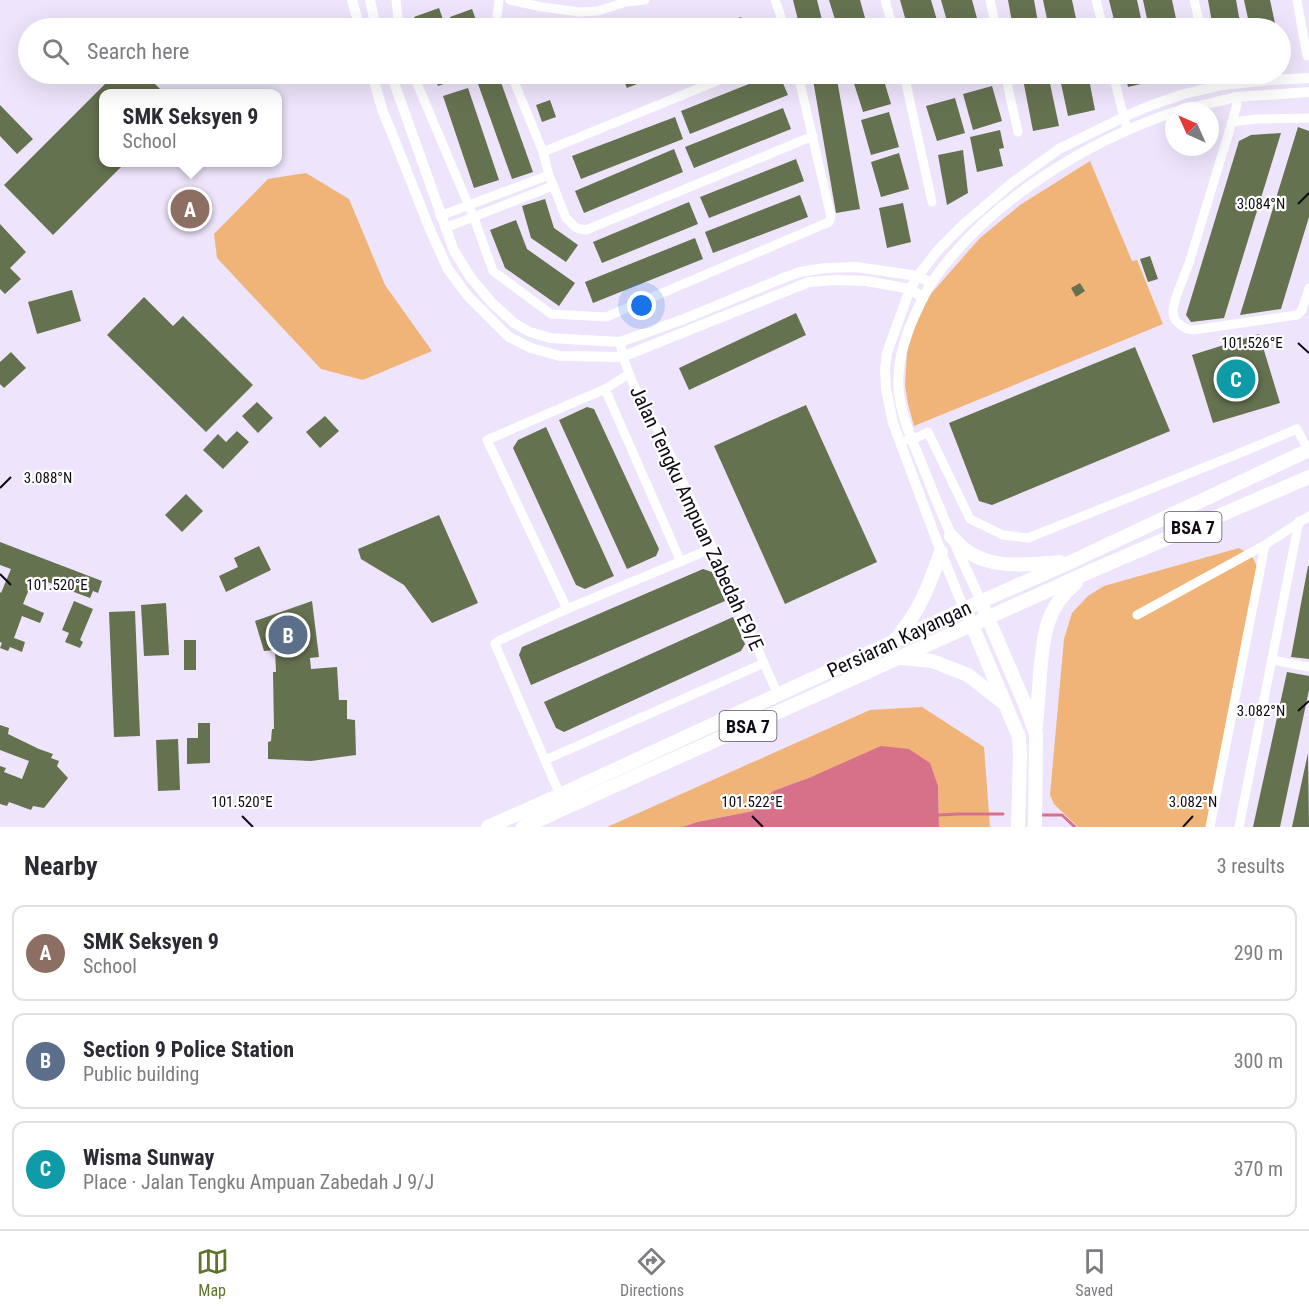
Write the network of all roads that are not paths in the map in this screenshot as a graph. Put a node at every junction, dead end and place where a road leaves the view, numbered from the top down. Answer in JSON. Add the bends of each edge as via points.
{"nodes":[{"id":1,"x":352,"y":0,"type":"edge"},
{"id":2,"x":370,"y":0,"type":"edge"},
{"id":3,"x":396,"y":0,"type":"edge"},
{"id":4,"x":499,"y":0,"type":"edge"},
{"id":5,"x":510,"y":0,"type":"edge"},
{"id":6,"x":645,"y":0,"type":"edge"},
{"id":7,"x":775,"y":0,"type":"edge"},
{"id":8,"x":885,"y":0,"type":"edge"},
{"id":9,"x":990,"y":0,"type":"edge"},
{"id":10,"x":1096,"y":0,"type":"edge"},
{"id":11,"x":1194,"y":0,"type":"edge"},
{"id":12,"x":1297,"y":0,"type":"edge"},
{"id":13,"x":542,"y":4,"type":"edge"},
{"id":14,"x":357,"y":18,"type":"edge"},
{"id":15,"x":374,"y":18,"type":"edge"},
{"id":16,"x":398,"y":18,"type":"edge"},
{"id":17,"x":497,"y":18,"type":"edge"},
{"id":18,"x":781,"y":18,"type":"edge"},
{"id":19,"x":890,"y":18,"type":"edge"},
{"id":20,"x":994,"y":18,"type":"edge"},
{"id":21,"x":1100,"y":18,"type":"edge"},
{"id":22,"x":1198,"y":18,"type":"edge"},
{"id":23,"x":1307,"y":56,"type":"dead end"},
{"id":24,"x":1309,"y":78,"type":"edge"},
{"id":25,"x":1291,"y":79,"type":"edge"},
{"id":26,"x":375,"y":84,"type":"edge"},
{"id":27,"x":394,"y":84,"type":"edge"},
{"id":28,"x":417,"y":84,"type":"edge"},
{"id":29,"x":515,"y":84,"type":"edge"},
{"id":30,"x":710,"y":84,"type":"edge"},
{"id":31,"x":800,"y":84,"type":"edge"},
{"id":32,"x":906,"y":84,"type":"edge"},
{"id":33,"x":1007,"y":84,"type":"edge"},
{"id":34,"x":1115,"y":84,"type":"edge"},
{"id":35,"x":1238,"y":84,"type":"edge"},
{"id":36,"x":1309,"y":92,"type":"edge"},
{"id":37,"x":1236,"y":97,"type":"junction"},
{"id":38,"x":1216,"y":102,"type":"edge"},
{"id":39,"x":1165,"y":116,"type":"edge"},
{"id":40,"x":1124,"y":117,"type":"junction"},
{"id":41,"x":1309,"y":118,"type":"edge"},
{"id":42,"x":1232,"y":122,"type":"junction"},
{"id":43,"x":1127,"y":130,"type":"junction"},
{"id":44,"x":1018,"y":132,"type":"dead end"},
{"id":45,"x":813,"y":136,"type":"junction"},
{"id":46,"x":543,"y":152,"type":"junction"},
{"id":47,"x":549,"y":175,"type":"junction"},
{"id":48,"x":553,"y":186,"type":"junction"},
{"id":49,"x":932,"y":202,"type":"dead end"},
{"id":50,"x":468,"y":205,"type":"junction"},
{"id":51,"x":440,"y":216,"type":"junction"},
{"id":52,"x":474,"y":218,"type":"junction"},
{"id":53,"x":445,"y":228,"type":"junction"},
{"id":54,"x":918,"y":276,"type":"junction"},
{"id":55,"x":931,"y":284,"type":"junction"},
{"id":56,"x":1309,"y":288,"type":"edge"},
{"id":57,"x":910,"y":289,"type":"junction"},
{"id":58,"x":922,"y":297,"type":"junction"},
{"id":59,"x":620,"y":342,"type":"junction"},
{"id":60,"x":622,"y":357,"type":"junction"},
{"id":61,"x":629,"y":374,"type":"junction"},
{"id":62,"x":606,"y":389,"type":"junction"},
{"id":63,"x":912,"y":438,"type":"junction"},
{"id":64,"x":900,"y":442,"type":"junction"},
{"id":65,"x":1309,"y":450,"type":"edge"},
{"id":66,"x":1309,"y":477,"type":"edge"},
{"id":67,"x":1309,"y":516,"type":"edge"},
{"id":68,"x":1299,"y":522,"type":"junction"},
{"id":69,"x":951,"y":536,"type":"junction"},
{"id":70,"x":1265,"y":545,"type":"junction"},
{"id":71,"x":713,"y":548,"type":"junction"},
{"id":72,"x":940,"y":552,"type":"junction"},
{"id":73,"x":1073,"y":561,"type":"junction"},
{"id":74,"x":681,"y":562,"type":"junction"},
{"id":75,"x":1089,"y":572,"type":"junction"},
{"id":76,"x":981,"y":601,"type":"junction"},
{"id":77,"x":567,"y":609,"type":"junction"},
{"id":78,"x":964,"y":609,"type":"junction"},
{"id":79,"x":1137,"y":615,"type":"dead end"},
{"id":80,"x":988,"y":617,"type":"junction"},
{"id":81,"x":973,"y":624,"type":"junction"},
{"id":82,"x":893,"y":641,"type":"junction"},
{"id":83,"x":901,"y":658,"type":"junction"},
{"id":84,"x":1272,"y":660,"type":"junction"},
{"id":85,"x":764,"y":663,"type":"junction"},
{"id":86,"x":1309,"y":667,"type":"edge"},
{"id":87,"x":778,"y":695,"type":"junction"},
{"id":88,"x":1006,"y":706,"type":"junction"},
{"id":89,"x":1036,"y":734,"type":"junction"},
{"id":90,"x":545,"y":760,"type":"junction"},
{"id":91,"x":560,"y":795,"type":"junction"},
{"id":92,"x":489,"y":827,"type":"edge"},
{"id":93,"x":523,"y":827,"type":"edge"},
{"id":94,"x":1018,"y":827,"type":"edge"},
{"id":95,"x":1035,"y":827,"type":"edge"},
{"id":96,"x":1210,"y":827,"type":"edge"},
{"id":97,"x":1239,"y":827,"type":"edge"}],
"edges":[{"from":1,"to":14,"type":"street"},
{"from":2,"to":15,"type":"street"},
{"from":3,"to":16,"type":"street"},
{"from":4,"to":17,"type":"street"},
{"from":5,"to":13,"type":"street"},
{"from":6,"to":13,"type":"street","via":[[580,12]]},
{"from":7,"to":18,"type":"street"},
{"from":8,"to":19,"type":"street"},
{"from":9,"to":20,"type":"street"},
{"from":10,"to":21,"type":"street"},
{"from":11,"to":22,"type":"street"},
{"from":12,"to":23,"type":"street"},
{"from":24,"to":25,"type":"street"},
{"from":26,"to":60,"type":"street","via":[[431,232],[448,269],[467,295],[509,337],[531,348],[560,356]]},
{"from":27,"to":51,"type":"street"},
{"from":28,"to":50,"type":"street"},
{"from":29,"to":46,"type":"street"},
{"from":30,"to":46,"type":"street"},
{"from":31,"to":45,"type":"street"},
{"from":32,"to":49,"type":"street"},
{"from":33,"to":44,"type":"street"},
{"from":34,"to":40,"type":"street"},
{"from":35,"to":40,"type":"street","via":[[1184,94]]},
{"from":36,"to":37,"type":"street"},
{"from":37,"to":38,"type":"street"},
{"from":37,"to":42,"type":"street"},
{"from":39,"to":43,"type":"street"},
{"from":40,"to":43,"type":"street"},
{"from":40,"to":54,"type":"street","via":[[1059,149],[1012,183],[952,235]]},
{"from":41,"to":42,"type":"street"},
{"from":42,"to":56,"type":"street","via":[[1173,316],[1186,329],[1193,330],[1296,315],[1302,310]]},
{"from":43,"to":55,"type":"street","via":[[1065,162],[1021,192],[964,244]]},
{"from":45,"to":48,"type":"street","via":[[586,230],[575,227],[566,218]]},
{"from":45,"to":52,"type":"street","via":[[829,222],[606,317],[551,314],[493,271]]},
{"from":46,"to":47,"type":"street"},
{"from":47,"to":48,"type":"street"},
{"from":47,"to":50,"type":"street"},
{"from":48,"to":52,"type":"street"},
{"from":50,"to":51,"type":"street"},
{"from":50,"to":52,"type":"street"},
{"from":51,"to":53,"type":"street"},
{"from":52,"to":53,"type":"street"},
{"from":53,"to":59,"type":"street","via":[[471,278],[514,323],[550,338]]},
{"from":54,"to":55,"type":"street"},
{"from":54,"to":57,"type":"street"},
{"from":54,"to":59,"type":"street","via":[[856,267],[800,272]]},
{"from":55,"to":58,"type":"street"},
{"from":57,"to":58,"type":"street"},
{"from":57,"to":60,"type":"street","via":[[867,281],[809,282]]},
{"from":57,"to":64,"type":"street","via":[[885,369],[889,405]]},
{"from":58,"to":63,"type":"street","via":[[908,330],[898,373],[901,405]]},
{"from":59,"to":60,"type":"street","name":"Jalan Tengku Ampuan Zabedah E9/E"},
{"from":60,"to":61,"type":"street","name":"Jalan Tengku Ampuan Zabedah E9/E"},
{"from":61,"to":62,"type":"street"},
{"from":61,"to":71,"type":"street","name":"Jalan Tengku Ampuan Zabedah E9/E"},
{"from":62,"to":74,"type":"street"},
{"from":62,"to":77,"type":"street","via":[[487,440]]},
{"from":63,"to":64,"type":"street"},
{"from":63,"to":65,"type":"street","via":[[928,432],[970,519],[1003,535],[1028,538],[1297,429]]},
{"from":63,"to":69,"type":"street"},
{"from":64,"to":72,"type":"street"},
{"from":65,"to":73,"type":"main road","name":"Persiaran Kayangan","number":"BSA 7"},
{"from":66,"to":75,"type":"main road","name":"Persiaran Kayangan","number":"BSA 7"},
{"from":67,"to":68,"type":"street"},
{"from":68,"to":70,"type":"street"},
{"from":68,"to":84,"type":"street"},
{"from":69,"to":73,"type":"main road","via":[[968,552],[992,562],[1023,565]]},
{"from":69,"to":76,"type":"street"},
{"from":70,"to":79,"type":"street"},
{"from":70,"to":96,"type":"street"},
{"from":71,"to":74,"type":"street"},
{"from":71,"to":85,"type":"street","name":"Jalan Tengku Ampuan Zabedah E9/E"},
{"from":72,"to":78,"type":"street"},
{"from":72,"to":82,"type":"main road","via":[[919,607]]},
{"from":73,"to":76,"type":"main road","name":"Persiaran Kayangan","number":"BSA 7"},
{"from":74,"to":77,"type":"street"},
{"from":75,"to":80,"type":"main road","name":"Persiaran Kayangan","number":"BSA 7"},
{"from":75,"to":89,"type":"main road","via":[[1066,591],[1048,620],[1042,640]]},
{"from":76,"to":78,"type":"main road","name":"Persiaran Kayangan","number":"BSA 7"},
{"from":76,"to":80,"type":"main road"},
{"from":77,"to":90,"type":"street","via":[[495,644]]},
{"from":78,"to":81,"type":"main road"},
{"from":78,"to":82,"type":"main road","name":"Persiaran Kayangan","number":"BSA 7"},
{"from":80,"to":81,"type":"main road","name":"Persiaran Kayangan","number":"BSA 7"},
{"from":80,"to":89,"type":"main road"},
{"from":81,"to":83,"type":"main road","name":"Persiaran Kayangan","number":"BSA 7"},
{"from":81,"to":88,"type":"main road"},
{"from":82,"to":87,"type":"main road","name":"Persiaran Kayangan","number":"BSA 7"},
{"from":83,"to":88,"type":"main road","via":[[932,661],[968,675]]},
{"from":83,"to":93,"type":"main road","name":"Persiaran Kayangan","number":"BSA 7"},
{"from":84,"to":86,"type":"street"},
{"from":84,"to":97,"type":"street"},
{"from":85,"to":87,"type":"street","name":"Jalan Tengku Ampuan Zabedah E9/E"},
{"from":85,"to":90,"type":"street"},
{"from":87,"to":91,"type":"main road","name":"Persiaran Kayangan","number":"BSA 7"},
{"from":88,"to":94,"type":"main road","via":[[1019,737]]},
{"from":89,"to":95,"type":"main road"},
{"from":90,"to":91,"type":"street"},
{"from":91,"to":92,"type":"main road","name":"Persiaran Kayangan","number":"BSA 7"}]}
